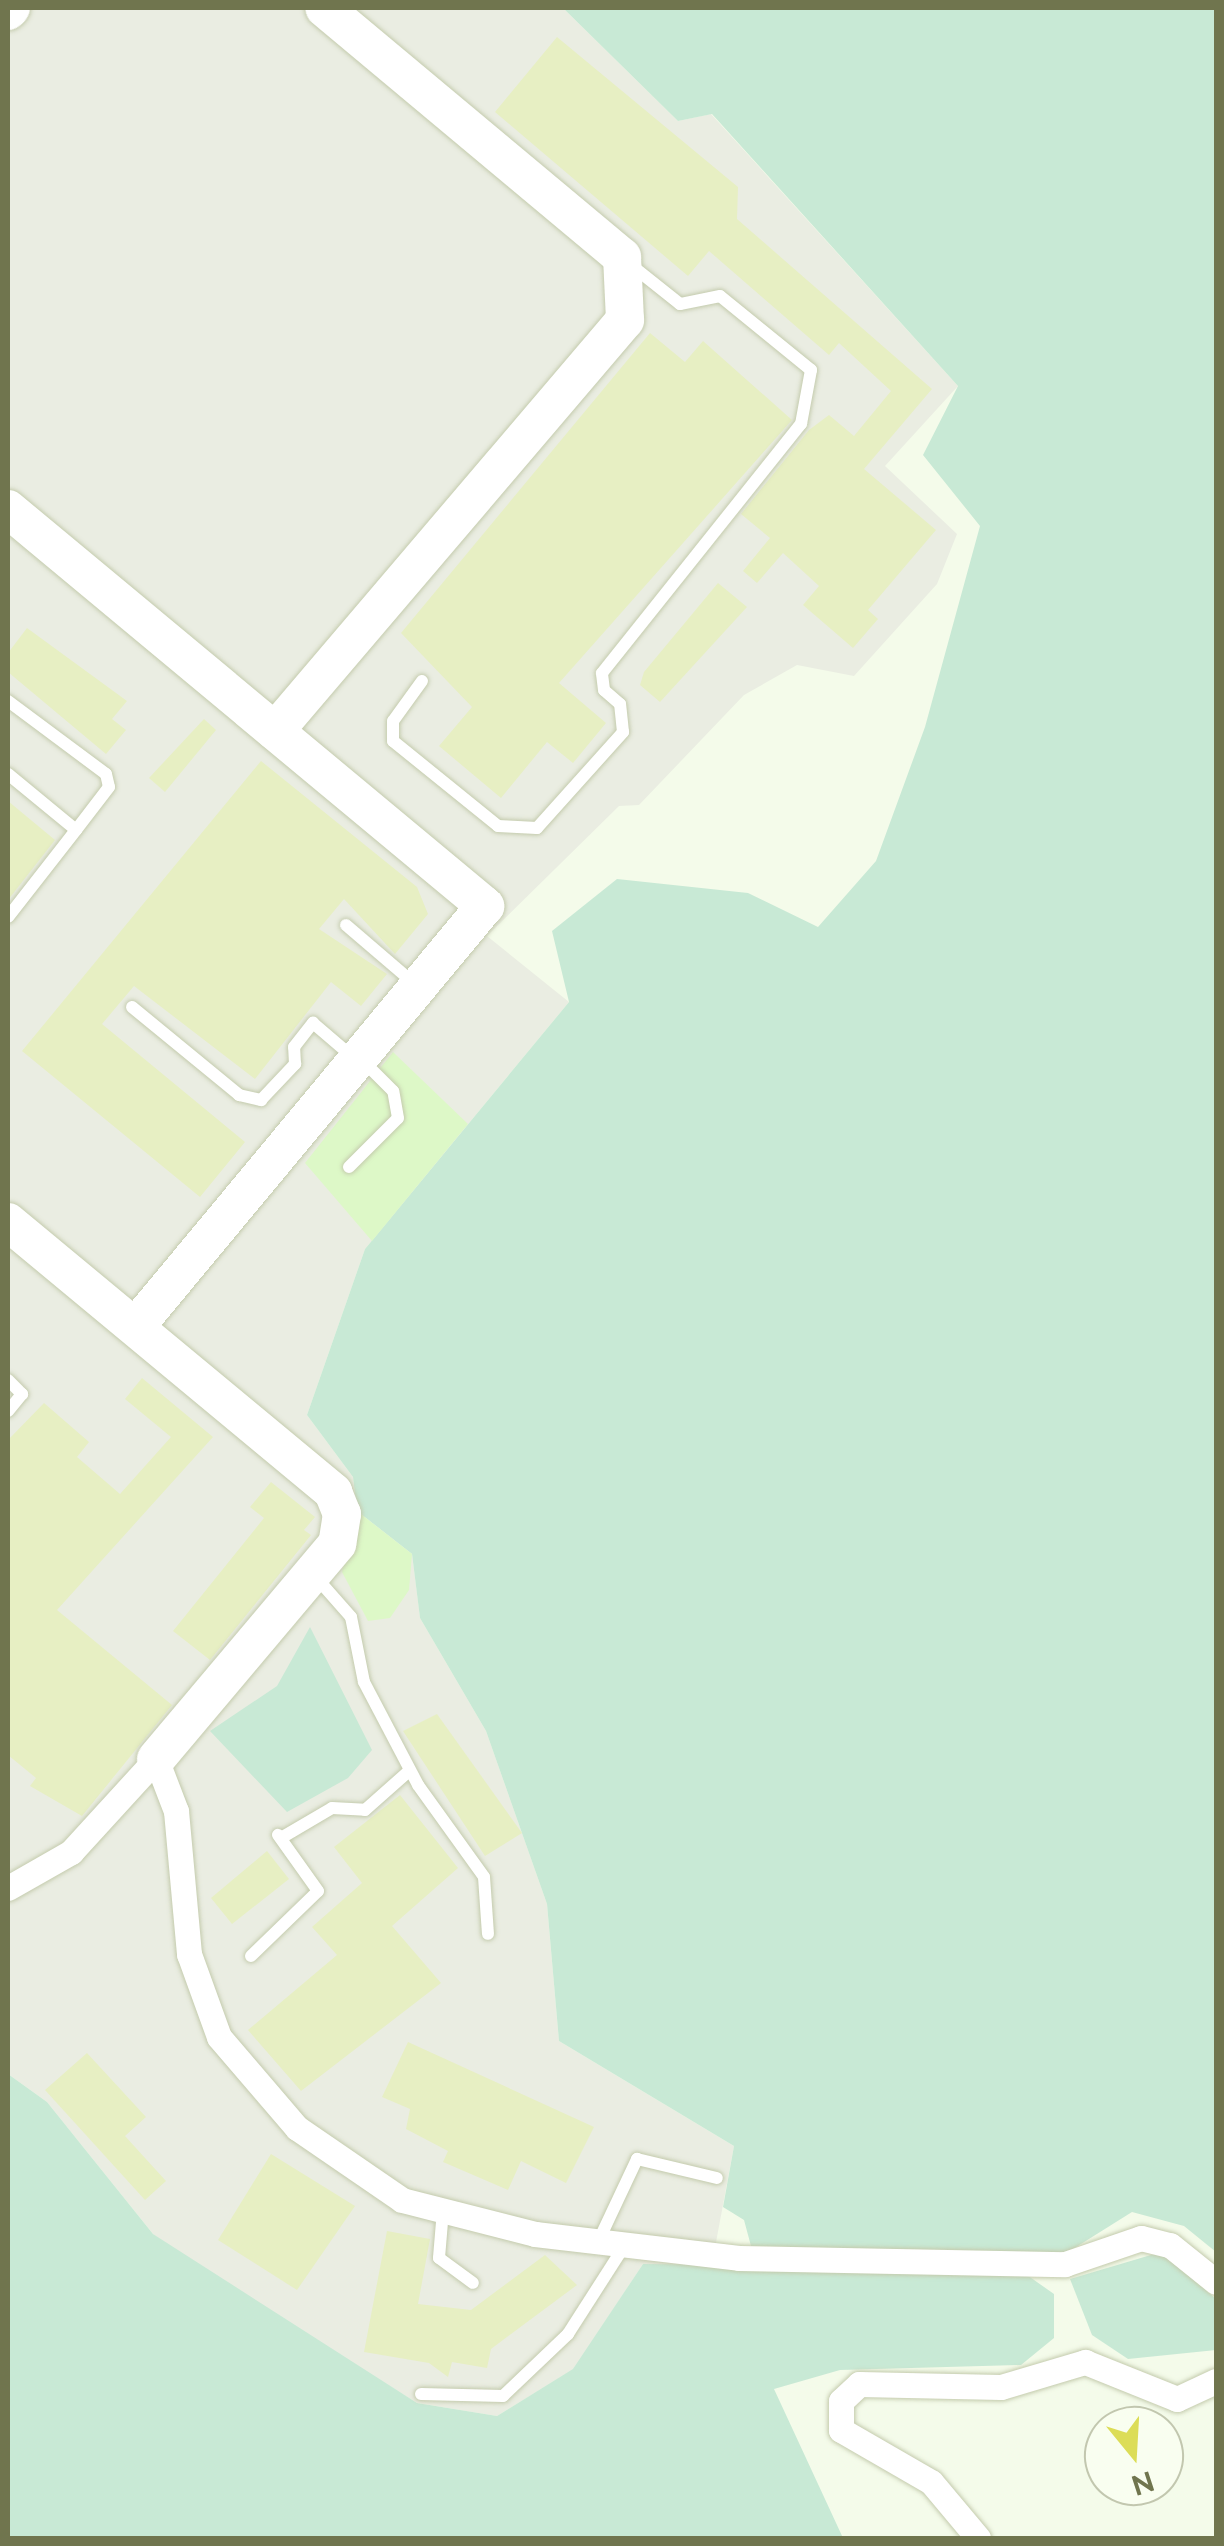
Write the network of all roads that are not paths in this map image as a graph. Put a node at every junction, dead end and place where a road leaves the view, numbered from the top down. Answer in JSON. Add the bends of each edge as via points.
{"nodes":[{"id":1,"x":324,"y":8,"type":"edge"},
{"id":2,"x":622,"y":258,"type":"junction"},
{"id":3,"x":8,"y":509,"type":"edge"},
{"id":4,"x":422,"y":681,"type":"dead end"},
{"id":5,"x":8,"y":701,"type":"edge"},
{"id":6,"x":274,"y":731,"type":"junction"},
{"id":7,"x":8,"y":774,"type":"edge"},
{"id":8,"x":76,"y":830,"type":"junction"},
{"id":9,"x":8,"y":918,"type":"edge"},
{"id":10,"x":346,"y":924,"type":"dead end"},
{"id":11,"x":418,"y":986,"type":"junction"},
{"id":12,"x":132,"y":1006,"type":"dead end"},
{"id":13,"x":358,"y":1059,"type":"junction"},
{"id":14,"x":349,"y":1167,"type":"dead end"},
{"id":15,"x":8,"y":1222,"type":"edge"},
{"id":16,"x":137,"y":1324,"type":"junction"},
{"id":17,"x":8,"y":1380,"type":"edge"},
{"id":18,"x":8,"y":1412,"type":"edge"},
{"id":19,"x":312,"y":1574,"type":"junction"},
{"id":20,"x":156,"y":1759,"type":"junction"},
{"id":21,"x":410,"y":1770,"type":"junction"},
{"id":22,"x":8,"y":1888,"type":"edge"},
{"id":23,"x":488,"y":1934,"type":"dead end"},
{"id":24,"x":251,"y":1956,"type":"dead end"},
{"id":25,"x":718,"y":2178,"type":"dead end"},
{"id":26,"x":443,"y":2210,"type":"junction"},
{"id":27,"x":598,"y":2242,"type":"junction"},
{"id":28,"x":625,"y":2245,"type":"junction"},
{"id":29,"x":1216,"y":2282,"type":"edge"},
{"id":30,"x":473,"y":2284,"type":"dead end"},
{"id":31,"x":1216,"y":2381,"type":"edge"},
{"id":32,"x":420,"y":2394,"type":"dead end"},
{"id":33,"x":978,"y":2538,"type":"edge"}],
"edges":[{"from":1,"to":2,"type":"street"},
{"from":2,"to":4,"type":"lane","via":[[680,304],[720,296],[811,370],[800,424],[602,673],[620,704],[622,732],[537,828],[498,826],[393,741],[393,720]]},
{"from":2,"to":6,"type":"street","via":[[624,320]]},
{"from":3,"to":6,"type":"street"},
{"from":5,"to":8,"type":"lane","via":[[106,774],[108,786]]},
{"from":6,"to":11,"type":"street","via":[[485,906]]},
{"from":7,"to":8,"type":"lane"},
{"from":8,"to":9,"type":"lane"},
{"from":10,"to":11,"type":"lane"},
{"from":11,"to":13,"type":"street"},
{"from":12,"to":13,"type":"lane","via":[[250,1098],[261,1100],[295,1064],[294,1048],[313,1023]]},
{"from":13,"to":14,"type":"lane","via":[[393,1091],[398,1118]]},
{"from":13,"to":16,"type":"street"},
{"from":15,"to":16,"type":"street"},
{"from":16,"to":19,"type":"street","via":[[333,1492],[342,1514],[337,1544]]},
{"from":17,"to":18,"type":"lane","via":[[22,1394]]},
{"from":19,"to":20,"type":"street"},
{"from":19,"to":21,"type":"lane","via":[[351,1617],[364,1682]]},
{"from":20,"to":22,"type":"street","via":[[72,1852]]},
{"from":20,"to":26,"type":"street","via":[[176,1811],[188,1954],[219,2037],[298,2128],[402,2200]]},
{"from":21,"to":23,"type":"lane","via":[[484,1877]]},
{"from":21,"to":24,"type":"lane","via":[[365,1810],[332,1808],[279,1836],[318,1891]]},
{"from":25,"to":27,"type":"lane","via":[[637,2159]]},
{"from":26,"to":27,"type":"street"},
{"from":26,"to":30,"type":"lane","via":[[439,2258]]},
{"from":27,"to":28,"type":"street"},
{"from":28,"to":29,"type":"street","via":[[739,2258],[1065,2264],[1141,2238],[1170,2245]]},
{"from":28,"to":32,"type":"lane","via":[[568,2334],[503,2396]]},
{"from":31,"to":33,"type":"street","via":[[1177,2399],[1085,2362],[1001,2387],[858,2384],[841,2402],[841,2430],[931,2482]]}]}
